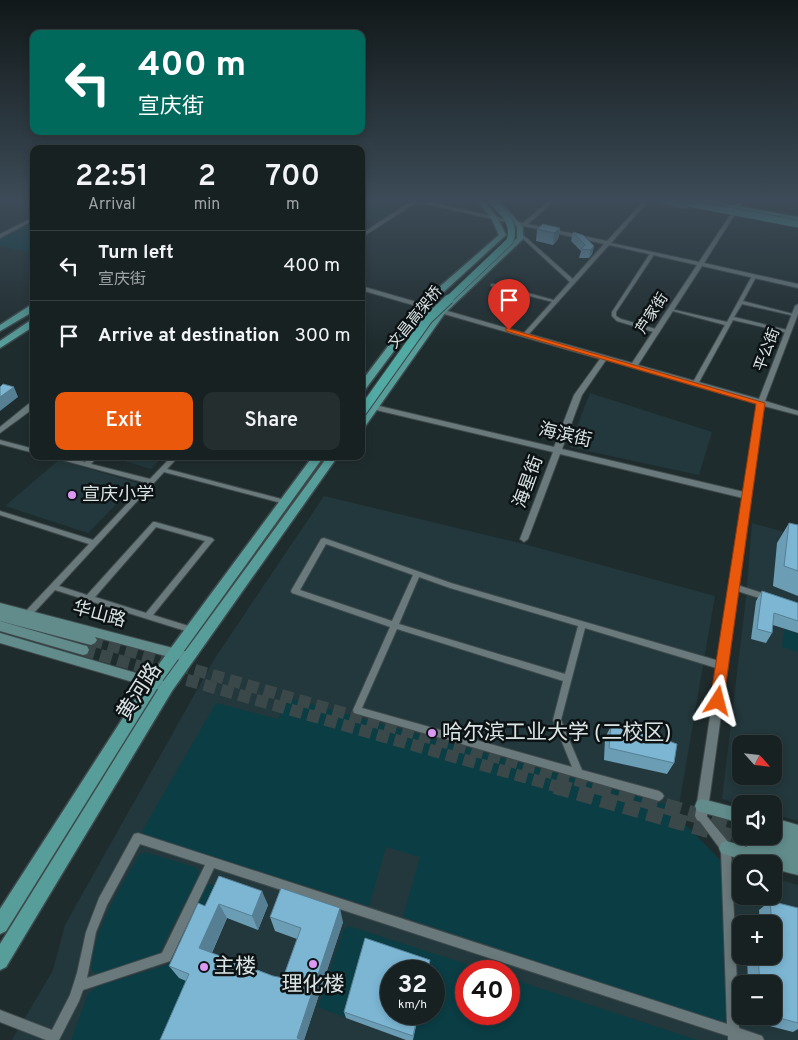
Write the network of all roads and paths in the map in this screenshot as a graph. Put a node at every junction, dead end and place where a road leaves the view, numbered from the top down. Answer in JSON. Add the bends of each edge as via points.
{"nodes":[{"id":1,"x":488,"y":249,"type":"edge"},
{"id":2,"x":495,"y":249,"type":"edge"},
{"id":3,"x":502,"y":249,"type":"edge"},
{"id":4,"x":510,"y":249,"type":"edge"},
{"id":5,"x":536,"y":249,"type":"edge"},
{"id":6,"x":603,"y":249,"type":"edge"},
{"id":7,"x":633,"y":249,"type":"edge"},
{"id":8,"x":710,"y":249,"type":"edge"},
{"id":9,"x":654,"y":253,"type":"junction"},
{"id":10,"x":700,"y":264,"type":"junction"},
{"id":11,"x":754,"y":277,"type":"junction"},
{"id":12,"x":573,"y":282,"type":"junction"},
{"id":13,"x":493,"y":285,"type":"dead end"},
{"id":14,"x":798,"y":286,"type":"edge"},
{"id":15,"x":365,"y":289,"type":"edge"},
{"id":16,"x":555,"y":301,"type":"junction"},
{"id":17,"x":741,"y":302,"type":"junction"},
{"id":18,"x":30,"y":303,"type":"edge"},
{"id":19,"x":423,"y":306,"type":"junction"},
{"id":20,"x":798,"y":306,"type":"edge"},
{"id":21,"x":30,"y":310,"type":"edge"},
{"id":22,"x":670,"y":310,"type":"junction"},
{"id":23,"x":442,"y":311,"type":"junction"},
{"id":24,"x":795,"y":315,"type":"junction"},
{"id":25,"x":30,"y":317,"type":"edge"},
{"id":26,"x":732,"y":318,"type":"junction"},
{"id":27,"x":0,"y":322,"type":"edge"},
{"id":28,"x":30,"y":324,"type":"edge"},
{"id":29,"x":729,"y":324,"type":"junction"},
{"id":30,"x":0,"y":329,"type":"edge"},
{"id":31,"x":657,"y":331,"type":"junction"},
{"id":32,"x":788,"y":331,"type":"junction"},
{"id":33,"x":526,"y":334,"type":"junction"},
{"id":34,"x":3,"y":338,"type":"edge"},
{"id":35,"x":0,"y":345,"type":"edge"},
{"id":36,"x":605,"y":357,"type":"junction"},
{"id":37,"x":634,"y":366,"type":"junction"},
{"id":38,"x":365,"y":383,"type":"edge"},
{"id":39,"x":695,"y":384,"type":"junction"},
{"id":40,"x":365,"y":396,"type":"edge"},
{"id":41,"x":761,"y":403,"type":"junction"},
{"id":42,"x":30,"y":407,"type":"edge"},
{"id":43,"x":365,"y":408,"type":"edge"},
{"id":44,"x":375,"y":408,"type":"junction"},
{"id":45,"x":798,"y":413,"type":"edge"},
{"id":46,"x":365,"y":421,"type":"edge"},
{"id":47,"x":0,"y":431,"type":"edge"},
{"id":48,"x":0,"y":442,"type":"edge"},
{"id":49,"x":30,"y":450,"type":"edge"},
{"id":50,"x":556,"y":451,"type":"junction"},
{"id":51,"x":68,"y":460,"type":"edge"},
{"id":52,"x":91,"y":460,"type":"edge"},
{"id":53,"x":172,"y":460,"type":"edge"},
{"id":54,"x":316,"y":460,"type":"edge"},
{"id":55,"x":330,"y":460,"type":"edge"},
{"id":56,"x":86,"y":465,"type":"junction"},
{"id":57,"x":162,"y":470,"type":"junction"},
{"id":58,"x":152,"y":482,"type":"junction"},
{"id":59,"x":747,"y":496,"type":"junction"},
{"id":60,"x":285,"y":502,"type":"junction"},
{"id":61,"x":0,"y":513,"type":"edge"},
{"id":62,"x":524,"y":539,"type":"dead end"},
{"id":63,"x":95,"y":543,"type":"junction"},
{"id":64,"x":417,"y":574,"type":"junction"},
{"id":65,"x":53,"y":587,"type":"junction"},
{"id":66,"x":734,"y":587,"type":"junction"},
{"id":67,"x":89,"y":598,"type":"junction"},
{"id":68,"x":780,"y":601,"type":"edge"},
{"id":69,"x":0,"y":607,"type":"edge"},
{"id":70,"x":27,"y":615,"type":"junction"},
{"id":71,"x":0,"y":616,"type":"edge"},
{"id":72,"x":148,"y":616,"type":"junction"},
{"id":73,"x":582,"y":624,"type":"junction"},
{"id":74,"x":0,"y":626,"type":"edge"},
{"id":75,"x":396,"y":626,"type":"junction"},
{"id":76,"x":192,"y":630,"type":"junction"},
{"id":77,"x":0,"y":638,"type":"edge"},
{"id":78,"x":181,"y":656,"type":"junction"},
{"id":79,"x":723,"y":666,"type":"junction"},
{"id":80,"x":568,"y":680,"type":"junction"},
{"id":81,"x":160,"y":685,"type":"junction"},
{"id":82,"x":579,"y":773,"type":"junction"},
{"id":83,"x":659,"y":796,"type":"dead end"},
{"id":84,"x":702,"y":811,"type":"junction"},
{"id":85,"x":732,"y":815,"type":"edge"},
{"id":86,"x":782,"y":827,"type":"edge"},
{"id":87,"x":798,"y":832,"type":"edge"},
{"id":88,"x":782,"y":839,"type":"edge"},
{"id":89,"x":798,"y":843,"type":"edge"},
{"id":90,"x":761,"y":845,"type":"tunnel mouth"},
{"id":91,"x":726,"y":848,"type":"junction"},
{"id":92,"x":798,"y":854,"type":"edge"},
{"id":93,"x":211,"y":863,"type":"junction"},
{"id":94,"x":798,"y":868,"type":"edge"},
{"id":95,"x":0,"y":925,"type":"edge"},
{"id":96,"x":0,"y":961,"type":"edge"},
{"id":97,"x":79,"y":986,"type":"junction"},
{"id":98,"x":0,"y":1016,"type":"edge"},
{"id":99,"x":734,"y":1036,"type":"edge"},
{"id":100,"x":54,"y":1039,"type":"edge"},
{"id":101,"x":758,"y":1040,"type":"edge"}],
"edges":[{"from":1,"to":19,"type":"main road"},
{"from":2,"to":40,"type":"highway","name":"文昌高架桥","via":[[432,306]]},
{"from":3,"to":43,"type":"highway","name":"文昌高架桥","bridge":true,"via":[[434,313]]},
{"from":4,"to":23,"type":"main road"},
{"from":5,"to":12,"type":"street"},
{"from":6,"to":12,"type":"street"},
{"from":7,"to":9,"type":"street"},
{"from":8,"to":10,"type":"street","name":"芦家街"},
{"from":9,"to":10,"type":"street"},
{"from":9,"to":31,"type":"street","via":[[614,316]]},
{"from":10,"to":11,"type":"street"},
{"from":10,"to":22,"type":"street","name":"芦家街"},
{"from":11,"to":14,"type":"street"},
{"from":11,"to":17,"type":"street"},
{"from":12,"to":16,"type":"street"},
{"from":13,"to":16,"type":"street"},
{"from":15,"to":19,"type":"street"},
{"from":16,"to":33,"type":"street"},
{"from":17,"to":24,"type":"street"},
{"from":17,"to":26,"type":"street"},
{"from":18,"to":27,"type":"main road"},
{"from":19,"to":23,"type":"street"},
{"from":19,"to":38,"type":"main road"},
{"from":20,"to":24,"type":"street","name":"平公街"},
{"from":21,"to":30,"type":"main road"},
{"from":22,"to":29,"type":"street"},
{"from":22,"to":31,"type":"street","name":"芦家街"},
{"from":23,"to":33,"type":"street"},
{"from":23,"to":44,"type":"main road"},
{"from":24,"to":32,"type":"street","name":"平公街"},
{"from":25,"to":34,"type":"main road"},
{"from":26,"to":29,"type":"street"},
{"from":26,"to":32,"type":"street"},
{"from":28,"to":34,"type":"main road"},
{"from":29,"to":39,"type":"street"},
{"from":31,"to":37,"type":"street","name":"芦家街"},
{"from":32,"to":41,"type":"street","name":"平公街"},
{"from":33,"to":36,"type":"street"},
{"from":34,"to":35,"type":"main road"},
{"from":36,"to":37,"type":"street"},
{"from":36,"to":50,"type":"street","name":"海星街","via":[[578,395]]},
{"from":37,"to":39,"type":"street"},
{"from":39,"to":41,"type":"street"},
{"from":41,"to":45,"type":"street"},
{"from":41,"to":59,"type":"street","name":"平公街"},
{"from":42,"to":47,"type":"street"},
{"from":44,"to":46,"type":"main road"},
{"from":44,"to":50,"type":"street","name":"海滨街"},
{"from":48,"to":49,"type":"street"},
{"from":50,"to":59,"type":"street","name":"海滨街"},
{"from":50,"to":62,"type":"street","name":"海星街"},
{"from":51,"to":56,"type":"street"},
{"from":52,"to":56,"type":"street"},
{"from":53,"to":57,"type":"street"},
{"from":54,"to":60,"type":"main road","name":"黄河路"},
{"from":55,"to":78,"type":"main road","name":"黄河路"},
{"from":56,"to":58,"type":"street"},
{"from":57,"to":58,"type":"street"},
{"from":57,"to":60,"type":"street"},
{"from":58,"to":63,"type":"street"},
{"from":59,"to":66,"type":"street","name":"平公街"},
{"from":60,"to":76,"type":"main road","name":"黄河路"},
{"from":61,"to":63,"type":"street"},
{"from":63,"to":65,"type":"street"},
{"from":64,"to":73,"type":"street"},
{"from":64,"to":75,"type":"street"},
{"from":64,"to":75,"type":"street","via":[[324,541],[295,591]]},
{"from":65,"to":67,"type":"street"},
{"from":65,"to":70,"type":"street"},
{"from":66,"to":68,"type":"street"},
{"from":66,"to":79,"type":"street","name":"平公街"},
{"from":67,"to":72,"type":"street"},
{"from":67,"to":72,"type":"street","via":[[156,524],[210,540]]},
{"from":69,"to":70,"type":"main road","name":"华山路"},
{"from":70,"to":78,"type":"main road","name":"华山路"},
{"from":71,"to":74,"type":"main road","via":[[87,645]]},
{"from":72,"to":76,"type":"street"},
{"from":73,"to":79,"type":"street"},
{"from":73,"to":80,"type":"street"},
{"from":75,"to":80,"type":"street"},
{"from":75,"to":82,"type":"street","via":[[357,710]]},
{"from":76,"to":78,"type":"main road","name":"黄河路"},
{"from":77,"to":81,"type":"main road"},
{"from":78,"to":81,"type":"main road","name":"黄河路"},
{"from":79,"to":84,"type":"street","name":"平公街"},
{"from":80,"to":82,"type":"street","via":[[557,720]]},
{"from":81,"to":95,"type":"main road","name":"黄河路"},
{"from":81,"to":96,"type":"main road","name":"黄河路"},
{"from":82,"to":83,"type":"street"},
{"from":84,"to":85,"type":"main road"},
{"from":84,"to":91,"type":"street"},
{"from":86,"to":87,"type":"main road"},
{"from":88,"to":89,"type":"main road"},
{"from":90,"to":92,"type":"main road"},
{"from":91,"to":94,"type":"main road"},
{"from":91,"to":99,"type":"street"},
{"from":93,"to":97,"type":"street","via":[[166,958]]},
{"from":93,"to":97,"type":"street","via":[[138,838],[103,902],[91,932]]},
{"from":93,"to":99,"type":"street"},
{"from":97,"to":100,"type":"street"},
{"from":98,"to":100,"type":"street"},
{"from":99,"to":101,"type":"street"}]}
